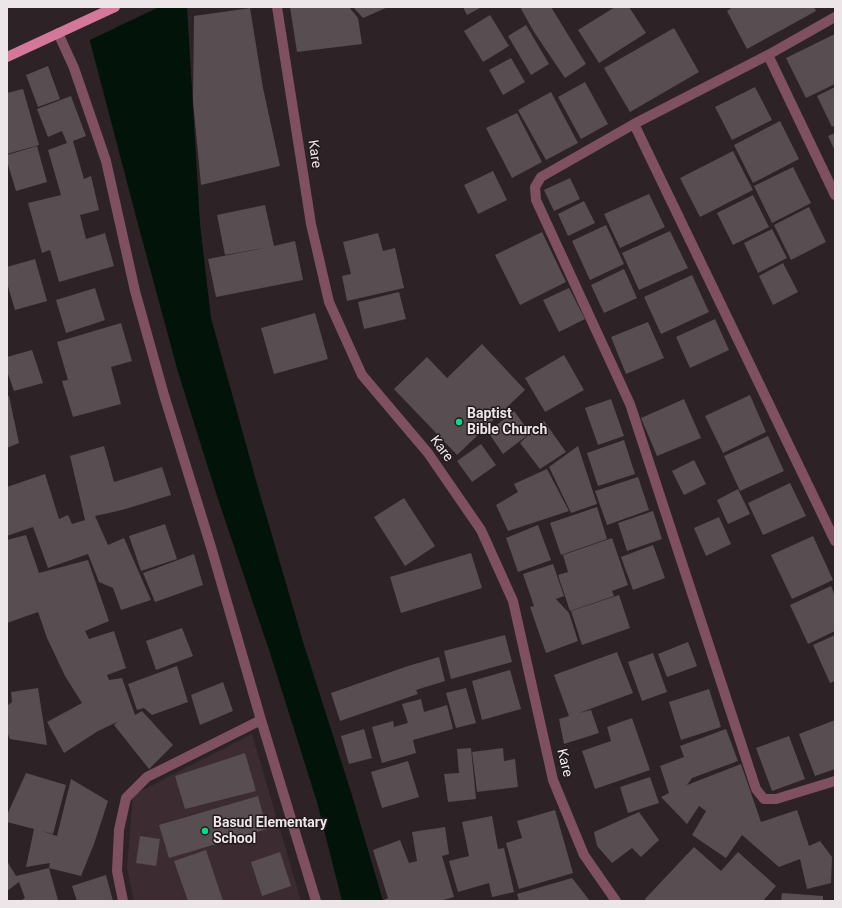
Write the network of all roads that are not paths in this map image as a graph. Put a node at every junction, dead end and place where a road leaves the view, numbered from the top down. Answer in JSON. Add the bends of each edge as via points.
{"nodes":[{"id":1,"x":115,"y":7,"type":"edge"},
{"id":2,"x":277,"y":7,"type":"edge"},
{"id":3,"x":835,"y":17,"type":"edge"},
{"id":4,"x":58,"y":34,"type":"junction"},
{"id":5,"x":768,"y":55,"type":"junction"},
{"id":6,"x":7,"y":57,"type":"edge"},
{"id":7,"x":634,"y":124,"type":"junction"},
{"id":8,"x":835,"y":195,"type":"edge"},
{"id":9,"x":835,"y":541,"type":"edge"},
{"id":10,"x":261,"y":720,"type":"junction"},
{"id":11,"x":835,"y":781,"type":"edge"},
{"id":12,"x":123,"y":901,"type":"edge"},
{"id":13,"x":316,"y":901,"type":"edge"},
{"id":14,"x":616,"y":901,"type":"edge"}],
"edges":[{"from":1,"to":4,"type":"main road"},
{"from":2,"to":14,"type":"street","name":"Kare","via":[[310,224],[329,302],[362,375],[428,453],[481,530],[513,601],[553,780],[584,855]]},
{"from":3,"to":5,"type":"street"},
{"from":4,"to":6,"type":"main road"},
{"from":4,"to":10,"type":"street","via":[[74,68],[106,161],[135,291]]},
{"from":5,"to":7,"type":"street"},
{"from":5,"to":8,"type":"street"},
{"from":7,"to":9,"type":"street"},
{"from":7,"to":11,"type":"street","via":[[541,177],[535,187],[536,200],[630,404],[756,789],[764,799],[776,799]]},
{"from":10,"to":12,"type":"street","via":[[147,777],[126,798],[119,830],[117,871]]},
{"from":10,"to":13,"type":"street"}]}
